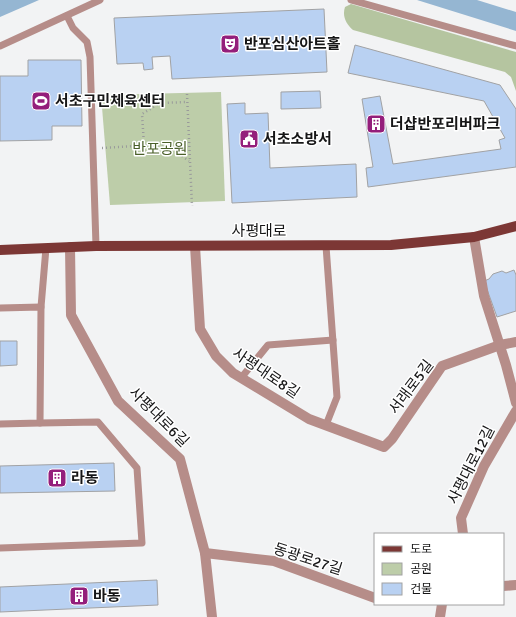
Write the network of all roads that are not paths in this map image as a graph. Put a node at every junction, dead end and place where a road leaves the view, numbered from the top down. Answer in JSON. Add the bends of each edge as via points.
{"nodes":[{"id":1,"x":100,"y":0,"type":"edge"},
{"id":2,"x":351,"y":0,"type":"edge"},
{"id":3,"x":67,"y":16,"type":"junction"},
{"id":4,"x":0,"y":46,"type":"edge"},
{"id":5,"x":516,"y":46,"type":"edge"},
{"id":6,"x":516,"y":226,"type":"edge"},
{"id":7,"x":474,"y":237,"type":"junction"},
{"id":8,"x":96,"y":246,"type":"junction"},
{"id":9,"x":195,"y":246,"type":"junction"},
{"id":10,"x":326,"y":246,"type":"junction"},
{"id":11,"x":70,"y":247,"type":"junction"},
{"id":12,"x":46,"y":248,"type":"junction"},
{"id":13,"x":0,"y":250,"type":"edge"},
{"id":14,"x":41,"y":307,"type":"junction"},
{"id":15,"x":0,"y":308,"type":"edge"},
{"id":16,"x":333,"y":340,"type":"junction"},
{"id":17,"x":516,"y":342,"type":"edge"},
{"id":18,"x":500,"y":345,"type":"junction"},
{"id":19,"x":241,"y":378,"type":"junction"},
{"id":20,"x":516,"y":403,"type":"edge"},
{"id":21,"x":516,"y":411,"type":"edge"},
{"id":22,"x":40,"y":423,"type":"junction"},
{"id":23,"x":0,"y":424,"type":"edge"},
{"id":24,"x":326,"y":425,"type":"junction"},
{"id":25,"x":384,"y":447,"type":"joint"},
{"id":26,"x":463,"y":533,"type":"edge"},
{"id":27,"x":0,"y":548,"type":"edge"},
{"id":28,"x":205,"y":553,"type":"junction"},
{"id":29,"x":516,"y":584,"type":"edge"},
{"id":30,"x":504,"y":586,"type":"edge"},
{"id":31,"x":374,"y":598,"type":"edge"},
{"id":32,"x":442,"y":605,"type":"edge"},
{"id":33,"x":212,"y":617,"type":"edge"},
{"id":34,"x":440,"y":617,"type":"edge"}],
"edges":[{"from":1,"to":3,"type":"lane"},
{"from":2,"to":5,"type":"lane"},
{"from":3,"to":4,"type":"lane"},
{"from":3,"to":8,"type":"lane","via":[[73,28],[87,42],[90,57]]},
{"from":6,"to":7,"type":"main road","name":"사평대로"},
{"from":7,"to":10,"type":"main road","name":"사평대로","via":[[391,245]]},
{"from":7,"to":18,"type":"street","via":[[484,296]]},
{"from":8,"to":9,"type":"main road","name":"사평대로"},
{"from":8,"to":11,"type":"main road","name":"사평대로"},
{"from":9,"to":10,"type":"main road","name":"사평대로"},
{"from":9,"to":19,"type":"street","name":"사평대로8길","via":[[200,329],[216,356]]},
{"from":10,"to":16,"type":"lane"},
{"from":11,"to":12,"type":"main road","name":"사평대로"},
{"from":11,"to":28,"type":"street","name":"사평대로6길","via":[[71,315],[118,401],[180,459]]},
{"from":12,"to":13,"type":"main road","name":"사평대로"},
{"from":12,"to":14,"type":"lane"},
{"from":14,"to":15,"type":"lane"},
{"from":14,"to":22,"type":"lane"},
{"from":16,"to":19,"type":"lane","via":[[268,345]]},
{"from":16,"to":24,"type":"lane","via":[[337,397]]},
{"from":17,"to":18,"type":"street","name":"서래로5길"},
{"from":18,"to":20,"type":"street"},
{"from":18,"to":25,"type":"street","name":"서래로5길","via":[[442,366]]},
{"from":19,"to":24,"type":"street","name":"사평대로8길","via":[[309,419]]},
{"from":21,"to":26,"type":"street","name":"사평대로12길","via":[[484,466],[461,518]]},
{"from":22,"to":23,"type":"lane"},
{"from":22,"to":27,"type":"lane","via":[[98,422],[137,468],[142,543]]},
{"from":24,"to":25,"type":"street","name":"사평대로8길"},
{"from":28,"to":31,"type":"street","name":"동광로27길","via":[[274,561]]},
{"from":28,"to":33,"type":"street","name":"사평대로6길"},
{"from":29,"to":30,"type":"street"},
{"from":32,"to":34,"type":"street"}]}
